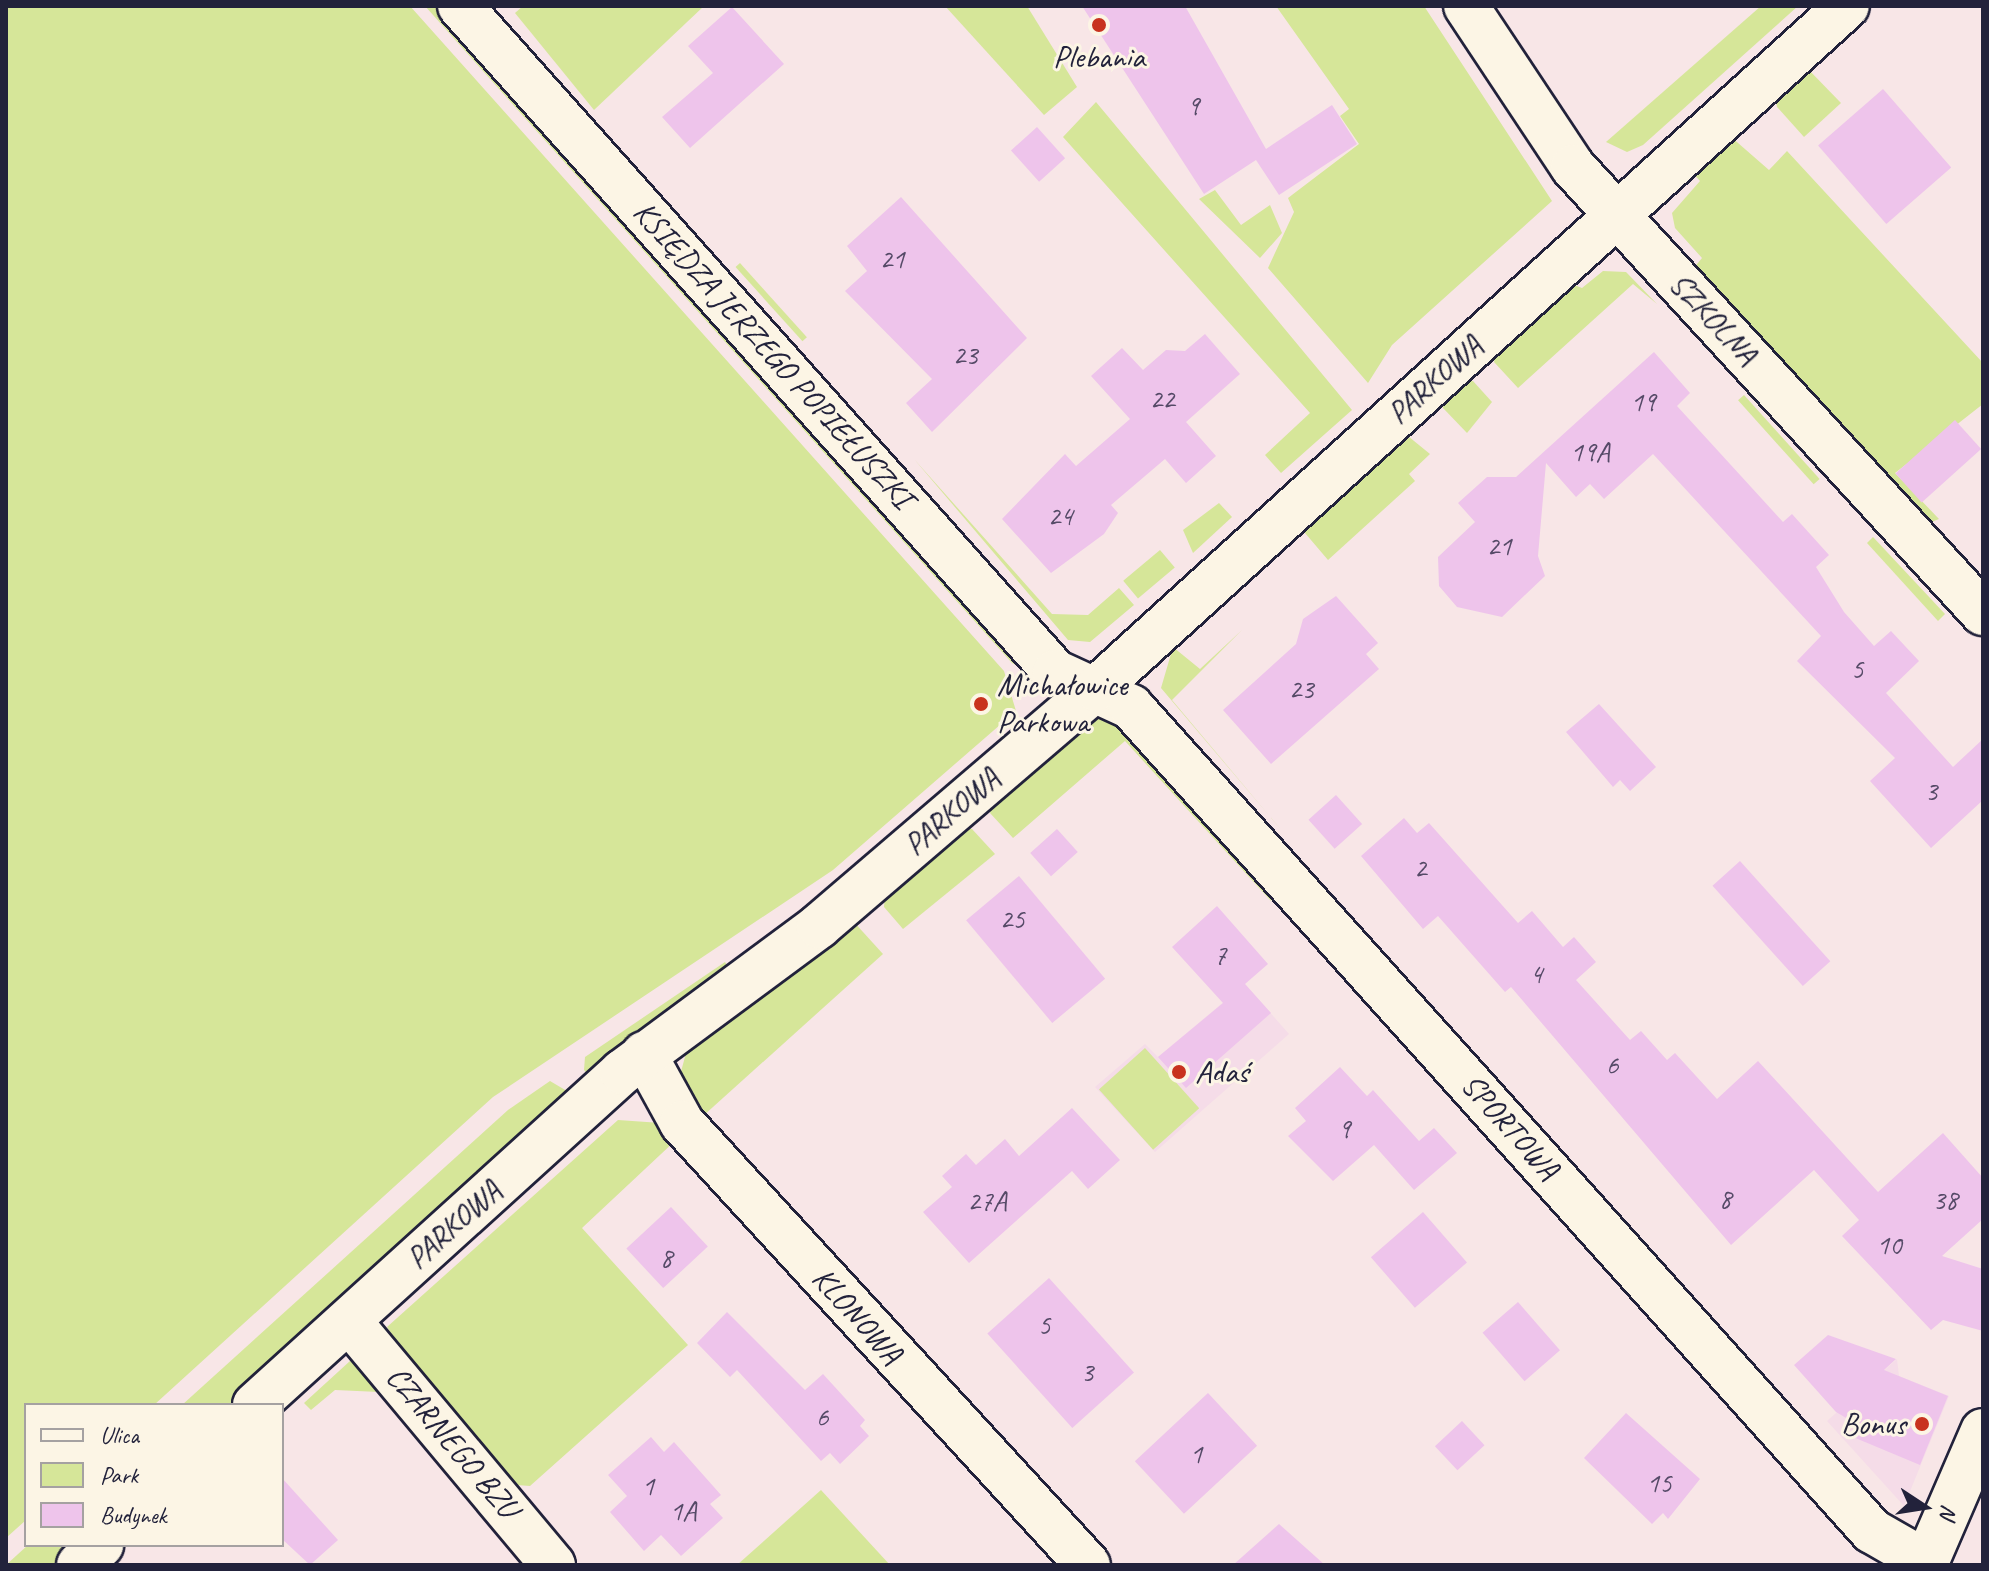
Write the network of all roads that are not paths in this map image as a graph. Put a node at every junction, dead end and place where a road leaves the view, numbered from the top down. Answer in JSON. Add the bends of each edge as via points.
{"nodes":[{"id":1,"x":460,"y":6,"type":"edge"},
{"id":2,"x":1466,"y":6,"type":"edge"},
{"id":3,"x":1847,"y":6,"type":"edge"},
{"id":4,"x":1617,"y":214,"type":"junction"},
{"id":5,"x":1983,"y":613,"type":"edge"},
{"id":6,"x":1096,"y":689,"type":"junction"},
{"id":7,"x":644,"y":1054,"type":"junction"},
{"id":8,"x":349,"y":1321,"type":"junction"},
{"id":9,"x":257,"y":1403,"type":"edge"},
{"id":10,"x":1983,"y":1431,"type":"edge"},
{"id":11,"x":99,"y":1547,"type":"edge"},
{"id":12,"x":1926,"y":1563,"type":"edge"},
{"id":13,"x":79,"y":1565,"type":"edge"},
{"id":14,"x":553,"y":1565,"type":"edge"},
{"id":15,"x":1088,"y":1565,"type":"edge"}],
"edges":[{"from":1,"to":6,"type":"street","name":"KSIĘDZA JERZEGO POPIEŁUSZKI","via":[[1055,672]]},
{"from":2,"to":4,"type":"street","name":"SZKOLNA","via":[[1573,167]]},
{"from":3,"to":4,"type":"street","name":"PARKOWA"},
{"from":4,"to":5,"type":"street","name":"SZKOLNA"},
{"from":4,"to":6,"type":"street","name":"PARKOWA"},
{"from":6,"to":7,"type":"street","name":"PARKOWA","via":[[819,926]]},
{"from":6,"to":12,"type":"street","name":"SPORTOWA","via":[[1126,703],[1153,731],[1872,1531]]},
{"from":7,"to":8,"type":"street","name":"PARKOWA"},
{"from":7,"to":15,"type":"street","name":"KLONOWA","via":[[682,1123]]},
{"from":8,"to":9,"type":"street","name":"PARKOWA"},
{"from":8,"to":14,"type":"street","name":"CZARNEGO BZU"},
{"from":10,"to":12,"type":"street"},
{"from":11,"to":13,"type":"street"}]}
